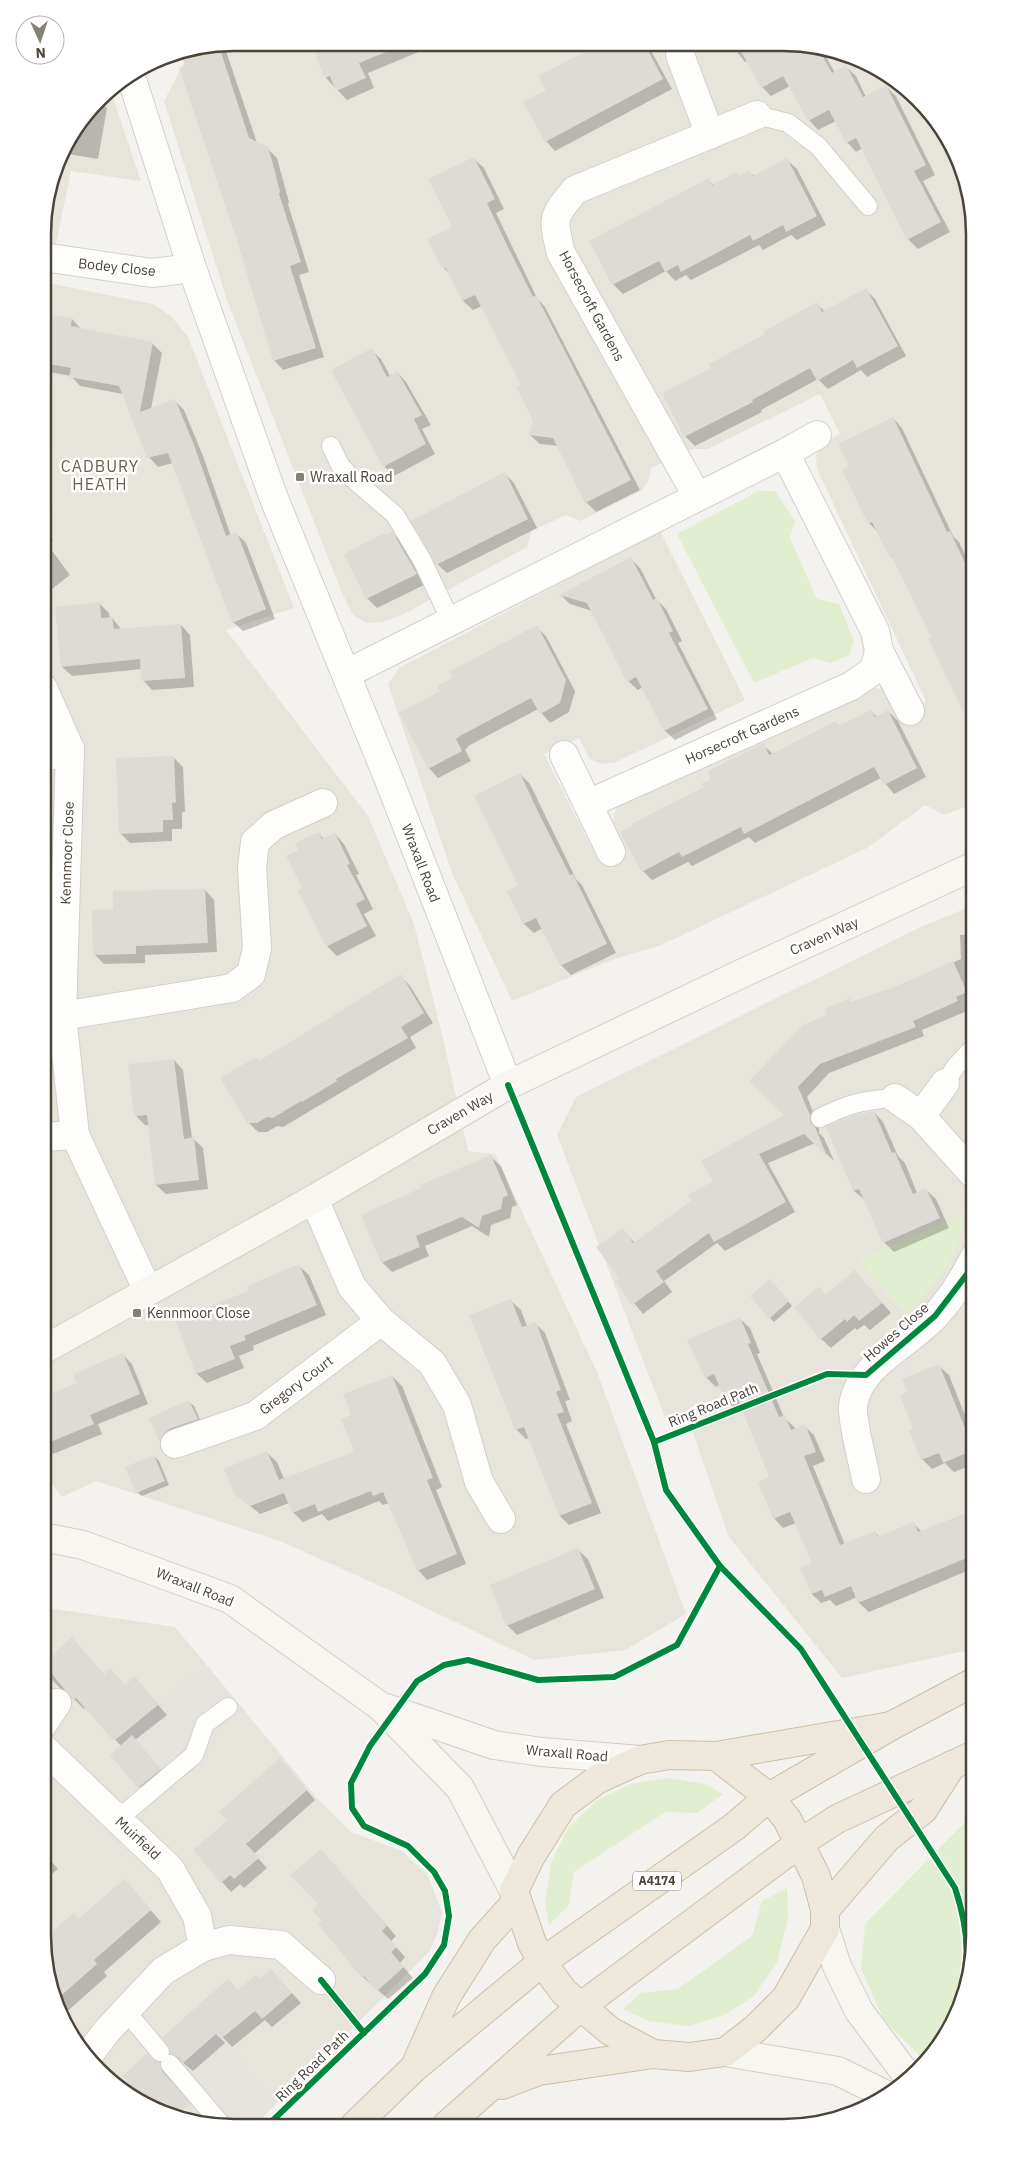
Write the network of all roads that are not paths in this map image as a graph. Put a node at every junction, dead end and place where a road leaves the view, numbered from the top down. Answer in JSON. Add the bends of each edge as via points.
{"nodes":[{"id":1,"x":680,"y":55,"type":"dead end"},
{"id":2,"x":133,"y":82,"type":"edge"},
{"id":3,"x":757,"y":116,"type":"joint"},
{"id":4,"x":710,"y":135,"type":"junction"},
{"id":5,"x":868,"y":206,"type":"dead end"},
{"id":6,"x":51,"y":258,"type":"edge"},
{"id":7,"x":192,"y":268,"type":"junction"},
{"id":8,"x":817,"y":434,"type":"dead end"},
{"id":9,"x":331,"y":446,"type":"dead end"},
{"id":10,"x":785,"y":453,"type":"junction"},
{"id":11,"x":697,"y":496,"type":"junction"},
{"id":12,"x":451,"y":621,"type":"junction"},
{"id":13,"x":879,"y":651,"type":"junction"},
{"id":14,"x":346,"y":674,"type":"junction"},
{"id":15,"x":51,"y":706,"type":"edge"},
{"id":16,"x":910,"y":711,"type":"dead end"},
{"id":17,"x":70,"y":749,"type":"junction"},
{"id":18,"x":51,"y":755,"type":"edge"},
{"id":19,"x":564,"y":755,"type":"dead end"},
{"id":20,"x":323,"y":803,"type":"dead end"},
{"id":21,"x":588,"y":804,"type":"junction"},
{"id":22,"x":611,"y":852,"type":"dead end"},
{"id":23,"x":966,"y":870,"type":"edge"},
{"id":24,"x":62,"y":1016,"type":"junction"},
{"id":25,"x":966,"y":1055,"type":"edge"},
{"id":26,"x":945,"y":1083,"type":"joint"},
{"id":27,"x":508,"y":1085,"type":"junction"},
{"id":28,"x":895,"y":1098,"type":"joint"},
{"id":29,"x":921,"y":1116,"type":"junction"},
{"id":30,"x":820,"y":1118,"type":"dead end"},
{"id":31,"x":75,"y":1135,"type":"junction"},
{"id":32,"x":51,"y":1136,"type":"edge"},
{"id":33,"x":966,"y":1166,"type":"edge"},
{"id":34,"x":314,"y":1199,"type":"junction"},
{"id":35,"x":966,"y":1275,"type":"edge"},
{"id":36,"x":148,"y":1292,"type":"junction"},
{"id":37,"x":381,"y":1321,"type":"junction"},
{"id":38,"x":51,"y":1346,"type":"edge"},
{"id":39,"x":175,"y":1444,"type":"dead end"},
{"id":40,"x":866,"y":1479,"type":"dead end"},
{"id":41,"x":501,"y":1519,"type":"dead end"},
{"id":42,"x":51,"y":1539,"type":"edge"},
{"id":43,"x":966,"y":1686,"type":"edge"},
{"id":44,"x":380,"y":1706,"type":"junction"},
{"id":45,"x":228,"y":1707,"type":"dead end"},
{"id":46,"x":891,"y":1726,"type":"junction"},
{"id":47,"x":51,"y":1756,"type":"edge"},
{"id":48,"x":716,"y":1756,"type":"junction"},
{"id":49,"x":640,"y":1760,"type":"junction"},
{"id":50,"x":963,"y":1760,"type":"edge"},
{"id":51,"x":769,"y":1796,"type":"junction"},
{"id":52,"x":118,"y":1819,"type":"junction"},
{"id":53,"x":800,"y":1843,"type":"junction"},
{"id":54,"x":515,"y":1896,"type":"junction"},
{"id":55,"x":825,"y":1919,"type":"junction"},
{"id":56,"x":203,"y":1947,"type":"junction"},
{"id":57,"x":542,"y":1962,"type":"junction"},
{"id":58,"x":321,"y":1980,"type":"dead end"},
{"id":59,"x":580,"y":2007,"type":"junction"},
{"id":60,"x":126,"y":2011,"type":"junction"},
{"id":61,"x":92,"y":2051,"type":"edge"},
{"id":62,"x":724,"y":2052,"type":"junction"},
{"id":63,"x":653,"y":2054,"type":"junction"},
{"id":64,"x":414,"y":2068,"type":"junction"},
{"id":65,"x":904,"y":2072,"type":"edge"},
{"id":66,"x":879,"y":2091,"type":"edge"},
{"id":67,"x":484,"y":2092,"type":"junction"},
{"id":68,"x":215,"y":2117,"type":"edge"},
{"id":69,"x":361,"y":2119,"type":"edge"},
{"id":70,"x":454,"y":2119,"type":"edge"}],
"edges":[{"from":1,"to":4,"type":"street"},
{"from":2,"to":7,"type":"street","name":"Wraxall Road"},
{"from":3,"to":4,"type":"street","name":"Horsecroft Gardens"},
{"from":3,"to":5,"type":"lane","via":[[788,123],[818,146]]},
{"from":4,"to":11,"type":"street","name":"Horsecroft Gardens","via":[[575,190],[557,212],[555,228],[561,253]]},
{"from":6,"to":7,"type":"street","name":"Bodey Close","via":[[152,274]]},
{"from":7,"to":14,"type":"street","name":"Wraxall Road","via":[[273,496]]},
{"from":8,"to":10,"type":"street"},
{"from":9,"to":12,"type":"lane","via":[[340,465],[352,478],[395,515],[422,560]]},
{"from":10,"to":11,"type":"street"},
{"from":10,"to":13,"type":"street","via":[[876,631]]},
{"from":11,"to":12,"type":"street"},
{"from":12,"to":14,"type":"street"},
{"from":13,"to":16,"type":"street"},
{"from":13,"to":21,"type":"street","name":"Horsecroft Gardens","via":[[874,670],[852,686]]},
{"from":14,"to":27,"type":"street","name":"Wraxall Road"},
{"from":15,"to":17,"type":"street","name":"Kennmoor Close"},
{"from":17,"to":18,"type":"street"},
{"from":17,"to":24,"type":"street","name":"Kennmoor Close"},
{"from":19,"to":21,"type":"street"},
{"from":20,"to":24,"type":"street","via":[[274,825],[255,842],[252,868],[257,948],[251,974],[232,988]]},
{"from":21,"to":22,"type":"street"},
{"from":23,"to":27,"type":"street","name":"Craven Way"},
{"from":24,"to":31,"type":"street","name":"Kennmoor Close"},
{"from":25,"to":26,"type":"lane"},
{"from":26,"to":29,"type":"street"},
{"from":27,"to":34,"type":"street","name":"Craven Way"},
{"from":28,"to":29,"type":"street"},
{"from":28,"to":30,"type":"lane","via":[[854,1103]]},
{"from":29,"to":33,"type":"street"},
{"from":31,"to":32,"type":"street"},
{"from":31,"to":36,"type":"street","name":"Kennmoor Close"},
{"from":34,"to":36,"type":"street","name":"Craven Way"},
{"from":34,"to":37,"type":"street","via":[[352,1287]]},
{"from":35,"to":40,"type":"street","name":"Howes Close","via":[[935,1316],[866,1375],[856,1392],[853,1409]]},
{"from":36,"to":38,"type":"street","name":"Craven Way"},
{"from":37,"to":39,"type":"street","name":"Gregory Court","via":[[254,1416]]},
{"from":37,"to":41,"type":"street","via":[[432,1363],[457,1404],[479,1482]]},
{"from":42,"to":44,"type":"street","name":"Wraxall Road","via":[[83,1545],[230,1598]]},
{"from":43,"to":46,"type":"highway","number":"A4174"},
{"from":44,"to":49,"type":"street","name":"Wraxall Road","via":[[494,1745]]},
{"from":44,"to":54,"type":"street","name":"Wraxall Road","via":[[460,1788]]},
{"from":45,"to":52,"type":"lane","via":[[205,1724],[194,1755]]},
{"from":46,"to":48,"type":"highway","number":"A4174"},
{"from":46,"to":51,"type":"highway","number":"A4174"},
{"from":47,"to":52,"type":"street","name":"Muirfield"},
{"from":48,"to":49,"type":"highway","via":[[669,1755]]},
{"from":48,"to":51,"type":"highway"},
{"from":49,"to":54,"type":"highway","via":[[598,1778],[563,1805],[531,1856]]},
{"from":50,"to":53,"type":"highway","via":[[837,1819]]},
{"from":50,"to":55,"type":"highway","via":[[923,1810],[887,1838]]},
{"from":51,"to":53,"type":"highway"},
{"from":51,"to":57,"type":"highway","number":"A4174","via":[[734,1826]]},
{"from":52,"to":56,"type":"street","name":"Muirfield","via":[[170,1869],[197,1916]]},
{"from":53,"to":55,"type":"highway","via":[[816,1876]]},
{"from":53,"to":59,"type":"highway"},
{"from":54,"to":57,"type":"highway"},
{"from":54,"to":64,"type":"highway","number":"A4174","via":[[446,1997]]},
{"from":55,"to":62,"type":"highway","via":[[786,1998],[755,2029]]},
{"from":55,"to":65,"type":"street","via":[[837,1966],[859,2011]]},
{"from":56,"to":58,"type":"street","via":[[228,1940],[281,1945]]},
{"from":56,"to":60,"type":"street","via":[[163,1971]]},
{"from":57,"to":59,"type":"highway","via":[[564,1992]]},
{"from":57,"to":64,"type":"highway","number":"A4174"},
{"from":59,"to":63,"type":"highway","via":[[610,2031]]},
{"from":59,"to":67,"type":"highway"},
{"from":60,"to":61,"type":"street"},
{"from":60,"to":68,"type":"lane"},
{"from":62,"to":63,"type":"highway","via":[[689,2057]]},
{"from":62,"to":66,"type":"street","via":[[838,2071]]},
{"from":63,"to":67,"type":"highway","via":[[539,2070]]},
{"from":64,"to":69,"type":"highway","number":"A4174"},
{"from":67,"to":70,"type":"highway"}]}
